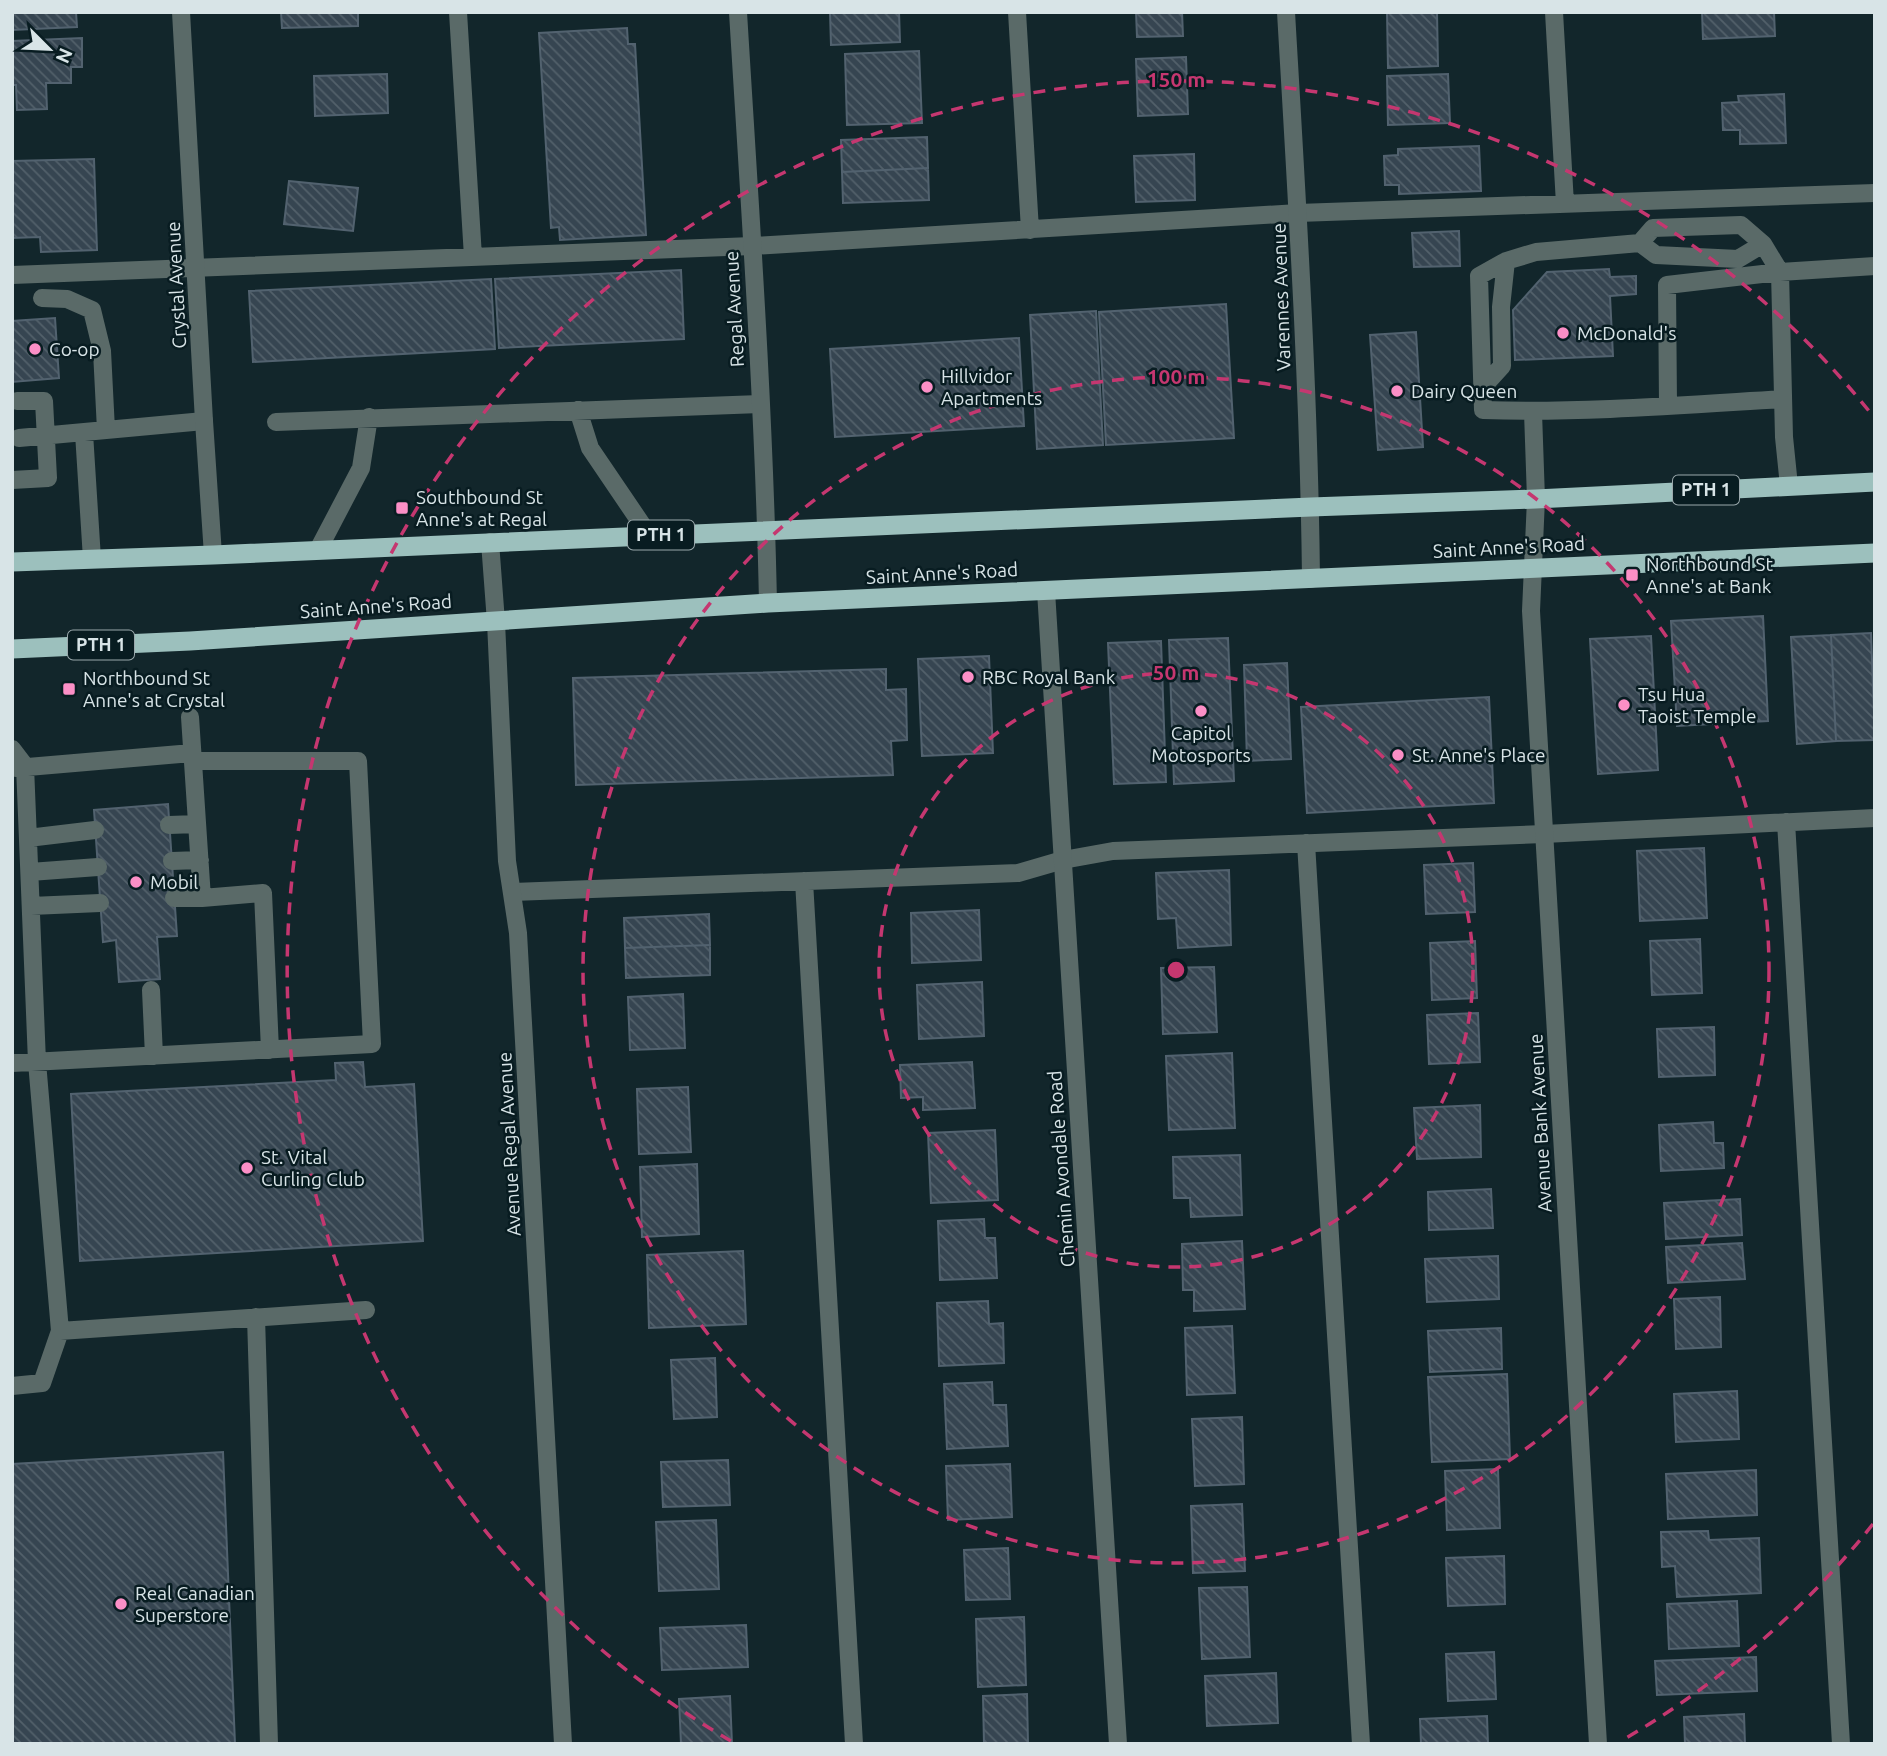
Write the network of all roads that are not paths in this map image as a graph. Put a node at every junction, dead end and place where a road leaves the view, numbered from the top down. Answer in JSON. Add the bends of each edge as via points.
{"nodes":[{"id":1,"x":181,"y":12,"type":"edge"},
{"id":2,"x":458,"y":12,"type":"edge"},
{"id":3,"x":738,"y":12,"type":"edge"},
{"id":4,"x":1017,"y":12,"type":"edge"},
{"id":5,"x":1286,"y":12,"type":"edge"},
{"id":6,"x":1554,"y":12,"type":"edge"},
{"id":7,"x":1875,"y":193,"type":"edge"},
{"id":8,"x":1565,"y":204,"type":"junction"},
{"id":9,"x":1298,"y":213,"type":"junction"},
{"id":10,"x":1030,"y":230,"type":"junction"},
{"id":11,"x":1640,"y":243,"type":"junction"},
{"id":12,"x":1763,"y":244,"type":"junction"},
{"id":13,"x":752,"y":246,"type":"junction"},
{"id":14,"x":472,"y":257,"type":"junction"},
{"id":15,"x":1875,"y":266,"type":"edge"},
{"id":16,"x":197,"y":267,"type":"junction"},
{"id":17,"x":1780,"y":272,"type":"junction"},
{"id":18,"x":12,"y":275,"type":"edge"},
{"id":19,"x":42,"y":298,"type":"dead end"},
{"id":20,"x":1783,"y":399,"type":"junction"},
{"id":21,"x":17,"y":401,"type":"dead end"},
{"id":22,"x":760,"y":404,"type":"junction"},
{"id":23,"x":1668,"y":405,"type":"junction"},
{"id":24,"x":578,"y":411,"type":"junction"},
{"id":25,"x":1533,"y":412,"type":"junction"},
{"id":26,"x":369,"y":417,"type":"junction"},
{"id":27,"x":204,"y":421,"type":"junction"},
{"id":28,"x":276,"y":422,"type":"dead end"},
{"id":29,"x":106,"y":430,"type":"junction"},
{"id":30,"x":84,"y":433,"type":"junction"},
{"id":31,"x":45,"y":436,"type":"junction"},
{"id":32,"x":19,"y":438,"type":"dead end"},
{"id":33,"x":12,"y":480,"type":"edge"},
{"id":34,"x":1875,"y":482,"type":"edge"},
{"id":35,"x":1789,"y":486,"type":"junction"},
{"id":36,"x":1536,"y":499,"type":"junction"},
{"id":37,"x":1311,"y":507,"type":"junction"},
{"id":38,"x":766,"y":530,"type":"junction"},
{"id":39,"x":649,"y":535,"type":"junction"},
{"id":40,"x":490,"y":542,"type":"junction"},
{"id":41,"x":318,"y":550,"type":"junction"},
{"id":42,"x":1875,"y":554,"type":"edge"},
{"id":43,"x":213,"y":555,"type":"junction"},
{"id":44,"x":92,"y":559,"type":"junction"},
{"id":45,"x":12,"y":562,"type":"edge"},
{"id":46,"x":1532,"y":568,"type":"junction"},
{"id":47,"x":1311,"y":579,"type":"junction"},
{"id":48,"x":1046,"y":591,"type":"junction"},
{"id":49,"x":768,"y":603,"type":"junction"},
{"id":50,"x":496,"y":622,"type":"junction"},
{"id":51,"x":12,"y":649,"type":"edge"},
{"id":52,"x":190,"y":717,"type":"dead end"},
{"id":53,"x":12,"y":749,"type":"edge"},
{"id":54,"x":193,"y":757,"type":"junction"},
{"id":55,"x":19,"y":767,"type":"edge"},
{"id":56,"x":1875,"y":818,"type":"edge"},
{"id":57,"x":1786,"y":822,"type":"junction"},
{"id":58,"x":197,"y":824,"type":"junction"},
{"id":59,"x":169,"y":825,"type":"dead end"},
{"id":60,"x":95,"y":830,"type":"dead end"},
{"id":61,"x":1544,"y":834,"type":"junction"},
{"id":62,"x":28,"y":838,"type":"junction"},
{"id":63,"x":1306,"y":843,"type":"junction"},
{"id":64,"x":200,"y":860,"type":"junction"},
{"id":65,"x":1063,"y":860,"type":"junction"},
{"id":66,"x":172,"y":861,"type":"dead end"},
{"id":67,"x":98,"y":867,"type":"dead end"},
{"id":68,"x":30,"y":872,"type":"junction"},
{"id":69,"x":804,"y":881,"type":"junction"},
{"id":70,"x":513,"y":892,"type":"junction"},
{"id":71,"x":174,"y":898,"type":"dead end"},
{"id":72,"x":202,"y":898,"type":"junction"},
{"id":73,"x":100,"y":902,"type":"dead end"},
{"id":74,"x":31,"y":906,"type":"junction"},
{"id":75,"x":151,"y":990,"type":"dead end"},
{"id":76,"x":270,"y":1050,"type":"junction"},
{"id":77,"x":154,"y":1056,"type":"junction"},
{"id":78,"x":37,"y":1062,"type":"junction"},
{"id":79,"x":12,"y":1063,"type":"edge"},
{"id":80,"x":366,"y":1310,"type":"dead end"},
{"id":81,"x":256,"y":1317,"type":"junction"},
{"id":82,"x":60,"y":1331,"type":"junction"},
{"id":83,"x":12,"y":1386,"type":"edge"},
{"id":84,"x":268,"y":1744,"type":"edge"},
{"id":85,"x":563,"y":1744,"type":"edge"},
{"id":86,"x":853,"y":1744,"type":"edge"},
{"id":87,"x":1118,"y":1744,"type":"edge"},
{"id":88,"x":1361,"y":1744,"type":"edge"},
{"id":89,"x":1598,"y":1744,"type":"edge"},
{"id":90,"x":1841,"y":1744,"type":"edge"}],
"edges":[{"from":1,"to":16,"type":"street","name":"Crystal Avenue"},
{"from":2,"to":14,"type":"street"},
{"from":3,"to":13,"type":"street","name":"Regal Avenue"},
{"from":4,"to":10,"type":"street"},
{"from":5,"to":9,"type":"street","name":"Varennes Avenue"},
{"from":6,"to":8,"type":"street"},
{"from":7,"to":8,"type":"street"},
{"from":8,"to":9,"type":"street"},
{"from":9,"to":10,"type":"street"},
{"from":9,"to":37,"type":"street","name":"Varennes Avenue"},
{"from":10,"to":13,"type":"street"},
{"from":11,"to":12,"type":"street","via":[[1656,255],[1738,258]]},
{"from":11,"to":12,"type":"street","via":[[1653,228],[1741,226]]},
{"from":11,"to":25,"type":"street","via":[[1536,252],[1506,261],[1502,366],[1482,388],[1483,411]]},
{"from":12,"to":17,"type":"street"},
{"from":13,"to":14,"type":"street"},
{"from":13,"to":22,"type":"street","name":"Regal Avenue"},
{"from":14,"to":16,"type":"street"},
{"from":15,"to":17,"type":"street"},
{"from":16,"to":18,"type":"street"},
{"from":16,"to":27,"type":"street","name":"Crystal Avenue"},
{"from":17,"to":20,"type":"street"},
{"from":17,"to":23,"type":"street","via":[[1667,285]]},
{"from":19,"to":29,"type":"street","via":[[66,299],[92,310],[102,351]]},
{"from":20,"to":23,"type":"street"},
{"from":20,"to":35,"type":"street"},
{"from":21,"to":31,"type":"street","via":[[44,401]]},
{"from":22,"to":24,"type":"street"},
{"from":22,"to":38,"type":"street","name":"Regal Avenue"},
{"from":23,"to":25,"type":"street"},
{"from":24,"to":26,"type":"street"},
{"from":24,"to":39,"type":"street","via":[[590,448]]},
{"from":25,"to":36,"type":"street","name":"Avenue Bank Avenue"},
{"from":26,"to":28,"type":"street"},
{"from":26,"to":41,"type":"street","via":[[361,468]]},
{"from":27,"to":29,"type":"street"},
{"from":27,"to":43,"type":"street","name":"Crystal Avenue"},
{"from":29,"to":30,"type":"street"},
{"from":30,"to":31,"type":"street"},
{"from":30,"to":44,"type":"street"},
{"from":31,"to":32,"type":"street"},
{"from":31,"to":33,"type":"street","via":[[48,478]]},
{"from":34,"to":35,"type":"highway","number":"PTH 1"},
{"from":35,"to":36,"type":"highway","number":"PTH 1"},
{"from":36,"to":37,"type":"highway","number":"PTH 1"},
{"from":36,"to":46,"type":"street","name":"Avenue Bank Avenue"},
{"from":37,"to":38,"type":"highway","number":"PTH 1"},
{"from":37,"to":47,"type":"street","name":"Varennes Avenue"},
{"from":38,"to":39,"type":"highway","number":"PTH 1"},
{"from":38,"to":49,"type":"street","name":"Regal Avenue"},
{"from":39,"to":40,"type":"highway","number":"PTH 1"},
{"from":40,"to":41,"type":"highway","number":"PTH 1"},
{"from":40,"to":50,"type":"street","name":"Avenue Regal Avenue"},
{"from":41,"to":43,"type":"highway","number":"PTH 1"},
{"from":42,"to":46,"type":"highway","name":"Saint Anne's Road","number":"PTH 1"},
{"from":43,"to":44,"type":"highway","number":"PTH 1"},
{"from":44,"to":45,"type":"highway","number":"PTH 1"},
{"from":46,"to":47,"type":"highway","name":"Saint Anne's Road","number":"PTH 1"},
{"from":46,"to":61,"type":"street","name":"Avenue Bank Avenue"},
{"from":47,"to":48,"type":"highway","name":"Saint Anne's Road","number":"PTH 1"},
{"from":48,"to":49,"type":"highway","name":"Saint Anne's Road","number":"PTH 1"},
{"from":48,"to":65,"type":"street","name":"Chemin Avondale Road"},
{"from":49,"to":50,"type":"highway","name":"Saint Anne's Road","number":"PTH 1"},
{"from":50,"to":51,"type":"highway","name":"Saint Anne's Road","number":"PTH 1"},
{"from":50,"to":70,"type":"street","name":"Avenue Regal Avenue","via":[[507,861]]},
{"from":52,"to":54,"type":"street"},
{"from":53,"to":55,"type":"street"},
{"from":54,"to":55,"type":"street"},
{"from":54,"to":58,"type":"street"},
{"from":54,"to":76,"type":"street","via":[[358,761],[372,1044]]},
{"from":55,"to":62,"type":"street"},
{"from":56,"to":57,"type":"street"},
{"from":57,"to":61,"type":"street"},
{"from":57,"to":90,"type":"street"},
{"from":58,"to":59,"type":"street"},
{"from":58,"to":64,"type":"street"},
{"from":60,"to":62,"type":"street"},
{"from":61,"to":63,"type":"street"},
{"from":61,"to":89,"type":"street","name":"Avenue Bank Avenue"},
{"from":62,"to":68,"type":"street"},
{"from":63,"to":65,"type":"street","via":[[1113,851]]},
{"from":63,"to":88,"type":"street"},
{"from":64,"to":66,"type":"street"},
{"from":64,"to":72,"type":"street"},
{"from":65,"to":69,"type":"street","via":[[1023,872]]},
{"from":65,"to":87,"type":"street","name":"Chemin Avondale Road"},
{"from":67,"to":68,"type":"street"},
{"from":68,"to":74,"type":"street"},
{"from":69,"to":70,"type":"street"},
{"from":69,"to":86,"type":"street"},
{"from":70,"to":85,"type":"street","name":"Avenue Regal Avenue"},
{"from":71,"to":72,"type":"street"},
{"from":72,"to":76,"type":"street","via":[[263,893]]},
{"from":73,"to":74,"type":"street"},
{"from":74,"to":78,"type":"street"},
{"from":75,"to":77,"type":"street"},
{"from":76,"to":77,"type":"street"},
{"from":77,"to":78,"type":"street"},
{"from":78,"to":79,"type":"street"},
{"from":78,"to":82,"type":"street"},
{"from":80,"to":81,"type":"street"},
{"from":81,"to":82,"type":"street"},
{"from":81,"to":84,"type":"street"},
{"from":82,"to":83,"type":"street","via":[[42,1382]]}]}
